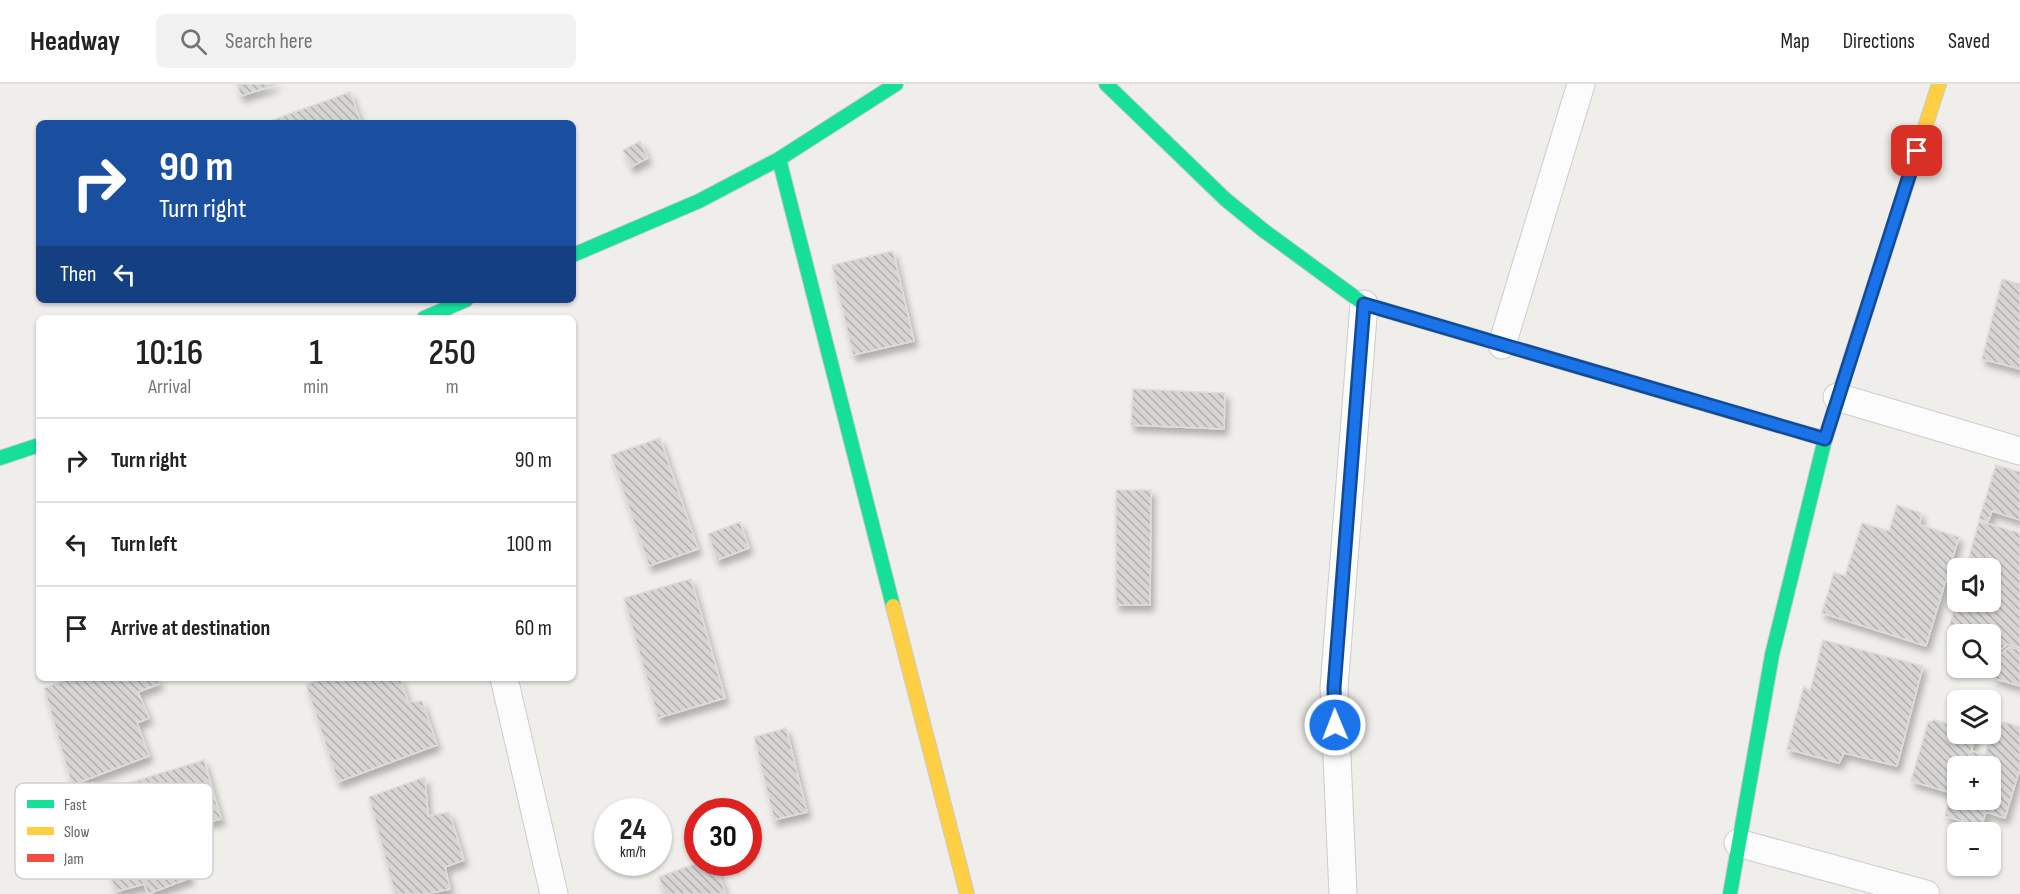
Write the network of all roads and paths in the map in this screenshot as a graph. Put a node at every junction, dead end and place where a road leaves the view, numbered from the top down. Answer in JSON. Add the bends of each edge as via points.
{"nodes":[{"id":1,"x":896,"y":84,"type":"edge"},
{"id":2,"x":1106,"y":84,"type":"edge"},
{"id":3,"x":1581,"y":84,"type":"edge"},
{"id":4,"x":1939,"y":84,"type":"edge"},
{"id":5,"x":778,"y":159,"type":"junction"},
{"id":6,"x":576,"y":254,"type":"edge"},
{"id":7,"x":459,"y":303,"type":"edge"},
{"id":8,"x":1364,"y":304,"type":"junction"},
{"id":9,"x":431,"y":315,"type":"edge"},
{"id":10,"x":1502,"y":345,"type":"junction"},
{"id":11,"x":1837,"y":397,"type":"junction"},
{"id":12,"x":1825,"y":439,"type":"junction"},
{"id":13,"x":36,"y":446,"type":"edge"},
{"id":14,"x":2020,"y":451,"type":"edge"},
{"id":15,"x":0,"y":458,"type":"edge"},
{"id":16,"x":505,"y":681,"type":"edge"},
{"id":17,"x":1738,"y":843,"type":"junction"},
{"id":18,"x":554,"y":894,"type":"edge"},
{"id":19,"x":967,"y":894,"type":"edge"},
{"id":20,"x":1343,"y":894,"type":"edge"},
{"id":21,"x":1730,"y":894,"type":"edge"},
{"id":22,"x":1926,"y":894,"type":"edge"}],
"edges":[{"from":1,"to":5,"type":"street"},
{"from":2,"to":8,"type":"street","via":[[1226,199]]},
{"from":3,"to":10,"type":"street"},
{"from":4,"to":11,"type":"street"},
{"from":5,"to":6,"type":"street","via":[[699,201]]},
{"from":5,"to":19,"type":"street"},
{"from":7,"to":9,"type":"street"},
{"from":8,"to":10,"type":"street"},
{"from":8,"to":20,"type":"street","via":[[1334,688]]},
{"from":10,"to":12,"type":"street"},
{"from":11,"to":12,"type":"street"},
{"from":11,"to":14,"type":"street"},
{"from":12,"to":17,"type":"street","via":[[1772,655]]},
{"from":13,"to":15,"type":"street"},
{"from":16,"to":18,"type":"street"},
{"from":17,"to":21,"type":"street"},
{"from":17,"to":22,"type":"street"}]}
